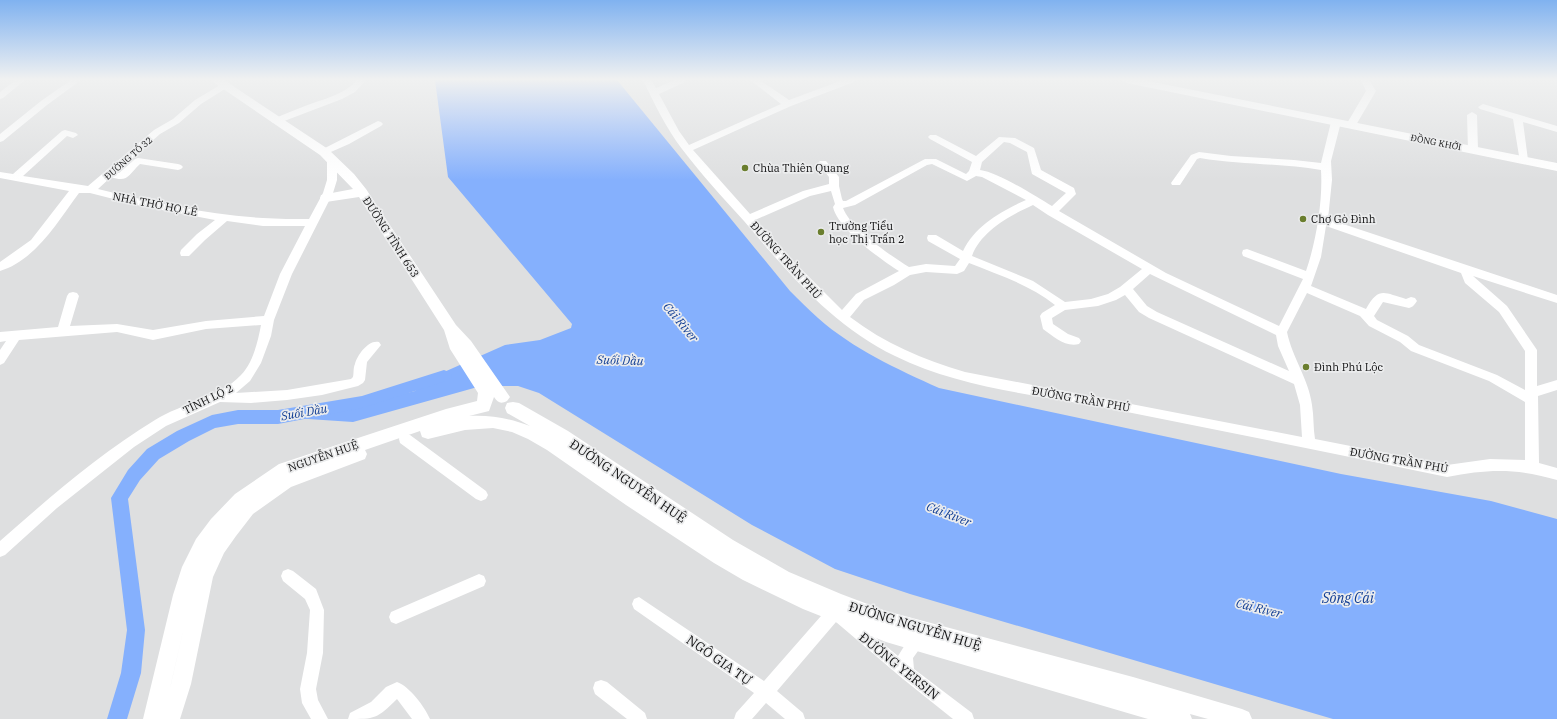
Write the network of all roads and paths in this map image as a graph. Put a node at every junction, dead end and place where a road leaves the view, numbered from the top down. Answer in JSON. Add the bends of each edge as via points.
{"nodes":[{"id":1,"x":31,"y":114,"type":"edge"},
{"id":2,"x":185,"y":114,"type":"edge"},
{"id":3,"x":265,"y":114,"type":"edge"},
{"id":4,"x":293,"y":114,"type":"edge"},
{"id":5,"x":664,"y":114,"type":"edge"},
{"id":6,"x":767,"y":114,"type":"edge"},
{"id":7,"x":1294,"y":114,"type":"edge"},
{"id":8,"x":1358,"y":114,"type":"edge"},
{"id":9,"x":1504,"y":114,"type":"edge"},
{"id":10,"x":1472,"y":115,"type":"dead end"},
{"id":11,"x":1518,"y":118,"type":"junction"},
{"id":12,"x":276,"y":121,"type":"junction"},
{"id":13,"x":1336,"y":122,"type":"junction"},
{"id":14,"x":378,"y":124,"type":"dead end"},
{"id":15,"x":1351,"y":125,"type":"junction"},
{"id":16,"x":1557,"y":129,"type":"edge"},
{"id":17,"x":73,"y":135,"type":"dead end"},
{"id":18,"x":933,"y":137,"type":"dead end"},
{"id":19,"x":0,"y":139,"type":"edge"},
{"id":20,"x":687,"y":149,"type":"junction"},
{"id":21,"x":1473,"y":150,"type":"junction"},
{"id":22,"x":328,"y":155,"type":"junction"},
{"id":23,"x":1523,"y":160,"type":"junction"},
{"id":24,"x":977,"y":161,"type":"junction"},
{"id":25,"x":823,"y":163,"type":"dead end"},
{"id":26,"x":178,"y":167,"type":"dead end"},
{"id":27,"x":1326,"y":167,"type":"junction"},
{"id":28,"x":1557,"y":167,"type":"edge"},
{"id":29,"x":110,"y":173,"type":"junction"},
{"id":30,"x":974,"y":173,"type":"junction"},
{"id":31,"x":0,"y":175,"type":"edge"},
{"id":32,"x":15,"y":178,"type":"junction"},
{"id":33,"x":1176,"y":182,"type":"dead end"},
{"id":34,"x":834,"y":187,"type":"junction"},
{"id":35,"x":76,"y":189,"type":"junction"},
{"id":36,"x":90,"y":190,"type":"junction"},
{"id":37,"x":362,"y":192,"type":"junction"},
{"id":38,"x":326,"y":198,"type":"junction"},
{"id":39,"x":1033,"y":201,"type":"junction"},
{"id":40,"x":840,"y":204,"type":"junction"},
{"id":41,"x":1052,"y":212,"type":"junction"},
{"id":42,"x":226,"y":217,"type":"junction"},
{"id":43,"x":749,"y":219,"type":"junction"},
{"id":44,"x":1322,"y":221,"type":"junction"},
{"id":45,"x":312,"y":223,"type":"junction"},
{"id":46,"x":932,"y":238,"type":"dead end"},
{"id":47,"x":185,"y":253,"type":"dead end"},
{"id":48,"x":1246,"y":253,"type":"dead end"},
{"id":49,"x":965,"y":257,"type":"junction"},
{"id":50,"x":0,"y":267,"type":"edge"},
{"id":51,"x":1149,"y":269,"type":"junction"},
{"id":52,"x":1466,"y":270,"type":"junction"},
{"id":53,"x":907,"y":271,"type":"junction"},
{"id":54,"x":1307,"y":282,"type":"junction"},
{"id":55,"x":1125,"y":288,"type":"junction"},
{"id":56,"x":73,"y":296,"type":"dead end"},
{"id":57,"x":1557,"y":299,"type":"edge"},
{"id":58,"x":1411,"y":301,"type":"dead end"},
{"id":59,"x":1063,"y":306,"type":"junction"},
{"id":60,"x":1368,"y":315,"type":"junction"},
{"id":61,"x":843,"y":317,"type":"junction"},
{"id":62,"x":268,"y":320,"type":"junction"},
{"id":63,"x":63,"y":331,"type":"junction"},
{"id":64,"x":1281,"y":332,"type":"junction"},
{"id":65,"x":16,"y":335,"type":"junction"},
{"id":66,"x":0,"y":337,"type":"edge"},
{"id":67,"x":1075,"y":341,"type":"dead end"},
{"id":68,"x":375,"y":345,"type":"dead end"},
{"id":69,"x":0,"y":360,"type":"edge"},
{"id":70,"x":1299,"y":381,"type":"junction"},
{"id":71,"x":1557,"y":385,"type":"edge"},
{"id":72,"x":486,"y":395,"type":"junction"},
{"id":73,"x":1532,"y":396,"type":"junction"},
{"id":74,"x":219,"y":397,"type":"junction"},
{"id":75,"x":508,"y":403,"type":"junction"},
{"id":76,"x":494,"y":422,"type":"junction"},
{"id":77,"x":405,"y":439,"type":"junction"},
{"id":78,"x":1309,"y":444,"type":"junction"},
{"id":79,"x":347,"y":453,"type":"junction"},
{"id":80,"x":1532,"y":466,"type":"junction"},
{"id":81,"x":1557,"y":474,"type":"edge"},
{"id":82,"x":481,"y":495,"type":"dead end"},
{"id":83,"x":637,"y":495,"type":"junction"},
{"id":84,"x":2,"y":544,"type":"edge"},
{"id":85,"x":288,"y":576,"type":"dead end"},
{"id":86,"x":479,"y":581,"type":"dead end"},
{"id":87,"x":639,"y":604,"type":"dead end"},
{"id":88,"x":836,"y":607,"type":"junction"},
{"id":89,"x":396,"y":618,"type":"dead end"},
{"id":90,"x":921,"y":643,"type":"junction"},
{"id":91,"x":908,"y":674,"type":"junction"},
{"id":92,"x":1133,"y":687,"type":"junction"},
{"id":93,"x":601,"y":688,"type":"dead end"},
{"id":94,"x":766,"y":692,"type":"junction"},
{"id":95,"x":1141,"y":712,"type":"edge"},
{"id":96,"x":153,"y":719,"type":"edge"},
{"id":97,"x":170,"y":719,"type":"edge"},
{"id":98,"x":320,"y":719,"type":"edge"},
{"id":99,"x":356,"y":719,"type":"edge"},
{"id":100,"x":422,"y":719,"type":"edge"},
{"id":101,"x":640,"y":719,"type":"edge"},
{"id":102,"x":742,"y":719,"type":"edge"},
{"id":103,"x":798,"y":719,"type":"edge"},
{"id":104,"x":966,"y":719,"type":"edge"},
{"id":105,"x":1182,"y":719,"type":"edge"},
{"id":106,"x":1242,"y":719,"type":"edge"}],
"edges":[{"from":1,"to":19,"type":"street"},
{"from":2,"to":29,"type":"street","name":"ĐƯỜNG TỔ 32","via":[[157,132]]},
{"from":3,"to":12,"type":"main road"},
{"from":4,"to":12,"type":"street"},
{"from":5,"to":20,"type":"street","name":"ĐƯỜNG TRẦN PHÚ"},
{"from":6,"to":20,"type":"street"},
{"from":7,"to":13,"type":"main road","name":"ĐỒNG KHỞI"},
{"from":8,"to":15,"type":"street"},
{"from":9,"to":11,"type":"street"},
{"from":10,"to":21,"type":"street"},
{"from":11,"to":16,"type":"street"},
{"from":11,"to":23,"type":"street"},
{"from":12,"to":22,"type":"main road"},
{"from":13,"to":15,"type":"main road","name":"ĐỒNG KHỞI"},
{"from":13,"to":27,"type":"street"},
{"from":14,"to":22,"type":"street"},
{"from":15,"to":21,"type":"main road","name":"ĐỒNG KHỞI"},
{"from":17,"to":32,"type":"street","via":[[65,133]]},
{"from":18,"to":24,"type":"street"},
{"from":20,"to":43,"type":"street","name":"ĐƯỜNG TRẦN PHÚ"},
{"from":21,"to":23,"type":"main road","name":"ĐỒNG KHỞI"},
{"from":22,"to":37,"type":"main road","name":"ĐƯỜNG TỈNH 653"},
{"from":22,"to":38,"type":"street","name":"TỈNH LỘ 2","via":[[332,180]]},
{"from":23,"to":28,"type":"main road","name":"ĐỒNG KHỞI"},
{"from":24,"to":30,"type":"street"},
{"from":24,"to":41,"type":"street","via":[[1004,139],[1029,148],[1036,172],[1071,192]]},
{"from":25,"to":34,"type":"street","via":[[834,177]]},
{"from":26,"to":29,"type":"street","via":[[138,161],[121,177]]},
{"from":27,"to":33,"type":"street","via":[[1199,155],[1194,157]]},
{"from":27,"to":44,"type":"street"},
{"from":29,"to":36,"type":"street","name":"ĐƯỜNG TỔ 32"},
{"from":30,"to":39,"type":"street","via":[[984,174]]},
{"from":30,"to":40,"type":"street","via":[[964,178],[933,161],[925,162],[850,203]]},
{"from":31,"to":32,"type":"street","name":"NHÀ THỜ HỌ LÊ"},
{"from":32,"to":35,"type":"street","name":"NHÀ THỜ HỌ LÊ"},
{"from":34,"to":40,"type":"street"},
{"from":34,"to":43,"type":"street","via":[[828,186],[795,198]]},
{"from":35,"to":36,"type":"street","name":"NHÀ THỜ HỌ LÊ"},
{"from":35,"to":50,"type":"street","via":[[35,243]]},
{"from":36,"to":42,"type":"street","name":"NHÀ THỜ HỌ LÊ","via":[[141,203]]},
{"from":37,"to":38,"type":"main road"},
{"from":37,"to":72,"type":"main road","name":"ĐƯỜNG TỈNH 653","via":[[462,347]]},
{"from":38,"to":45,"type":"street","name":"TỈNH LỘ 2"},
{"from":39,"to":41,"type":"street"},
{"from":39,"to":49,"type":"street","via":[[989,226]]},
{"from":40,"to":53,"type":"street","via":[[839,212],[859,234]]},
{"from":41,"to":51,"type":"street"},
{"from":42,"to":45,"type":"street","name":"NHÀ THỜ HỌ LÊ","via":[[263,222]]},
{"from":42,"to":47,"type":"street"},
{"from":43,"to":61,"type":"street","name":"ĐƯỜNG TRẦN PHÚ","via":[[808,286]]},
{"from":44,"to":52,"type":"street"},
{"from":44,"to":54,"type":"street","via":[[1316,257]]},
{"from":45,"to":62,"type":"street","name":"TỈNH LỘ 2","via":[[286,274]]},
{"from":46,"to":49,"type":"street"},
{"from":48,"to":54,"type":"street"},
{"from":49,"to":53,"type":"street","via":[[963,265],[957,270],[926,268]]},
{"from":49,"to":59,"type":"street","via":[[1030,284]]},
{"from":51,"to":55,"type":"street"},
{"from":51,"to":64,"type":"street"},
{"from":52,"to":57,"type":"street"},
{"from":52,"to":73,"type":"street","via":[[1468,280],[1503,309],[1530,345]]},
{"from":53,"to":61,"type":"street","via":[[860,296]]},
{"from":54,"to":60,"type":"street"},
{"from":54,"to":64,"type":"street"},
{"from":55,"to":59,"type":"street","via":[[1103,300],[1085,305]]},
{"from":55,"to":70,"type":"street","via":[[1143,309],[1153,315]]},
{"from":56,"to":63,"type":"street"},
{"from":58,"to":60,"type":"street","via":[[1405,304],[1380,297]]},
{"from":59,"to":67,"type":"street","via":[[1046,316],[1047,326],[1064,338]]},
{"from":60,"to":73,"type":"street","via":[[1373,323],[1404,339],[1415,348]]},
{"from":61,"to":78,"type":"street","name":"ĐƯỜNG TRẦN PHÚ","via":[[856,328],[900,352],[935,368],[965,377]]},
{"from":62,"to":63,"type":"street","via":[[206,325],[154,334],[118,328]]},
{"from":62,"to":74,"type":"street","name":"TỈNH LỘ 2","via":[[265,336],[252,369],[246,378]]},
{"from":63,"to":65,"type":"street"},
{"from":64,"to":70,"type":"street"},
{"from":65,"to":66,"type":"street"},
{"from":65,"to":69,"type":"street"},
{"from":68,"to":74,"type":"street","via":[[363,358],[359,368],[360,377],[354,383],[275,395]]},
{"from":70,"to":78,"type":"street","via":[[1306,404]]},
{"from":71,"to":73,"type":"street"},
{"from":72,"to":75,"type":"main road","name":"NGUYỄN HUỆ"},
{"from":72,"to":76,"type":"main road","name":"ĐƯỜNG TỈNH 653","via":[[483,416]]},
{"from":72,"to":79,"type":"main road","name":"NGUYỄN HUỆ","via":[[446,416]]},
{"from":73,"to":80,"type":"street"},
{"from":74,"to":84,"type":"street","name":"TỈNH LỘ 2","via":[[162,422],[129,443]]},
{"from":75,"to":76,"type":"main road","via":[[513,416],[503,422]]},
{"from":75,"to":83,"type":"main road","name":"ĐƯỜNG NGUYỄN HUỆ","via":[[562,436]]},
{"from":76,"to":77,"type":"main road","name":"NGUYỄN HUỆ","via":[[465,422]]},
{"from":76,"to":83,"type":"main road","name":"ĐƯỜNG NGUYỄN HUỆ","via":[[534,434]]},
{"from":77,"to":79,"type":"main road","name":"NGUYỄN HUỆ"},
{"from":77,"to":82,"type":"street"},
{"from":78,"to":80,"type":"street","name":"ĐƯỜNG TRẦN PHÚ","via":[[1447,471],[1495,463]]},
{"from":79,"to":96,"type":"main road","name":"NGUYỄN HUỆ","via":[[286,469],[241,499],[202,545],[191,567],[182,595]]},
{"from":79,"to":97,"type":"main road","name":"NGUYỄN HUỆ","via":[[285,482],[247,509],[218,546],[204,577],[181,684]]},
{"from":80,"to":81,"type":"street","name":"ĐƯỜNG TRẦN PHÚ"},
{"from":83,"to":88,"type":"main road","name":"ĐƯỜNG NGUYỄN HUỆ","via":[[749,574],[778,589]]},
{"from":85,"to":98,"type":"street","via":[[311,594],[317,610],[315,653],[308,689],[310,703]]},
{"from":86,"to":89,"type":"street"},
{"from":87,"to":94,"type":"street","name":"NGÔ GIA TỰ"},
{"from":88,"to":90,"type":"main road","name":"ĐƯỜNG NGUYỄN HUỆ","via":[[886,633]]},
{"from":88,"to":91,"type":"street","name":"ĐƯỜNG YERSIN"},
{"from":88,"to":92,"type":"main road","name":"ĐƯỜNG NGUYỄN HUỆ"},
{"from":88,"to":94,"type":"street"},
{"from":90,"to":91,"type":"street","via":[[913,645],[905,658]]},
{"from":90,"to":95,"type":"main road","name":"ĐƯỜNG NGUYỄN HUỆ"},
{"from":91,"to":104,"type":"street","name":"ĐƯỜNG YERSIN"},
{"from":92,"to":95,"type":"main road"},
{"from":92,"to":106,"type":"main road","name":"ĐƯỜNG NGUYỄN HUỆ"},
{"from":93,"to":101,"type":"street"},
{"from":94,"to":102,"type":"street"},
{"from":94,"to":103,"type":"street","name":"NGÔ GIA TỰ"},
{"from":95,"to":105,"type":"main road","name":"ĐƯỜNG NGUYỄN HUỆ"},
{"from":99,"to":100,"type":"street","via":[[377,708],[397,690]]}]}
